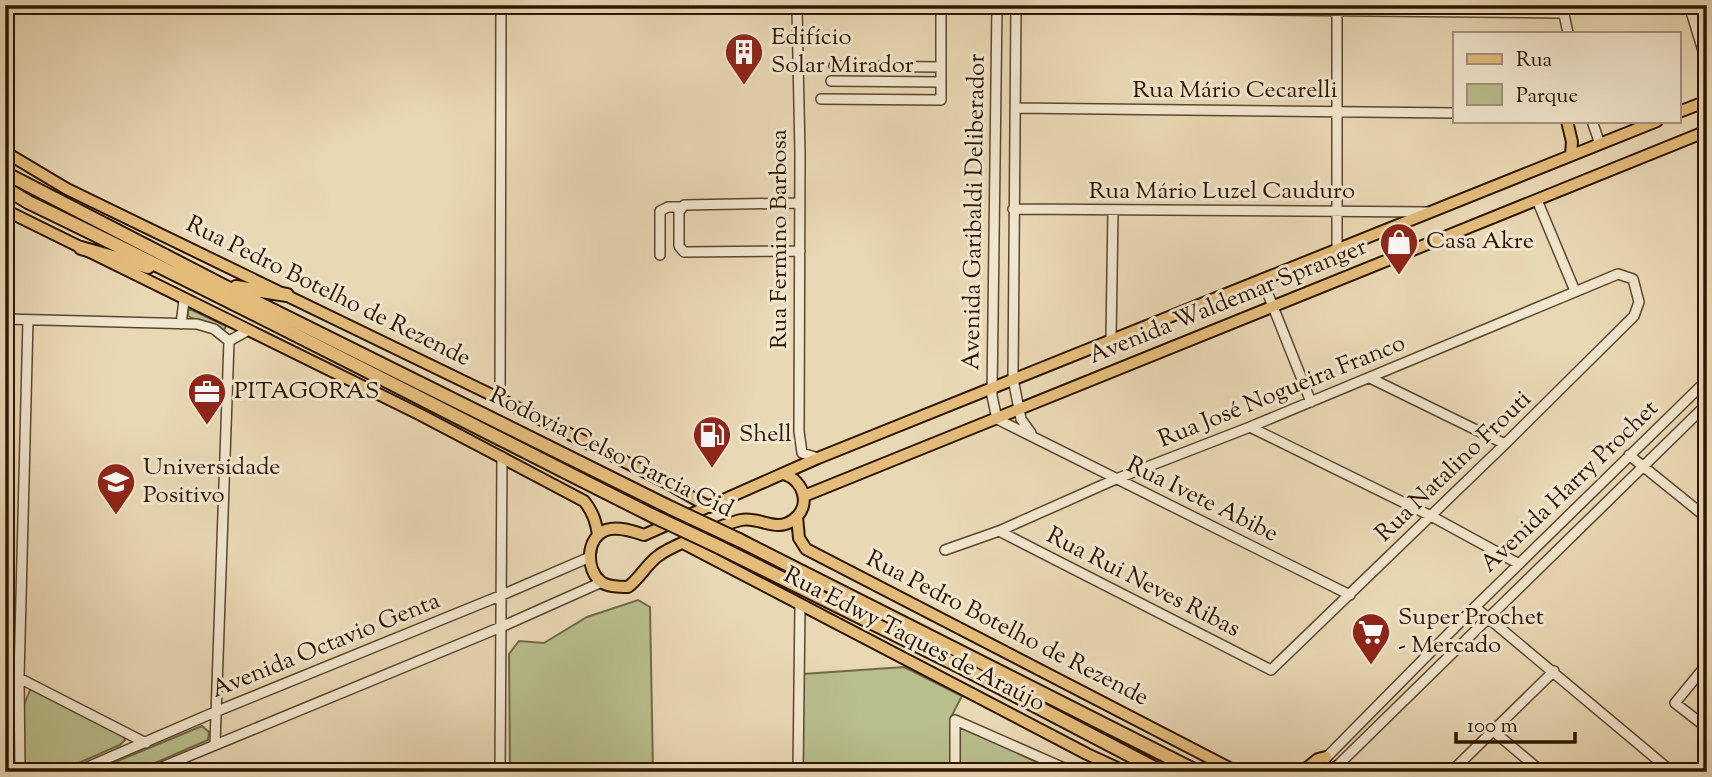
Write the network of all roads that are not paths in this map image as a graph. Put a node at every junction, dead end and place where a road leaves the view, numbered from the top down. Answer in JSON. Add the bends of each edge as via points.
{"nodes":[{"id":1,"x":1689,"y":5,"type":"edge"},
{"id":2,"x":1705,"y":5,"type":"edge"},
{"id":3,"x":369,"y":6,"type":"edge"},
{"id":4,"x":997,"y":6,"type":"edge"},
{"id":5,"x":1016,"y":6,"type":"edge"},
{"id":6,"x":920,"y":7,"type":"edge"},
{"id":7,"x":500,"y":8,"type":"junction"},
{"id":8,"x":941,"y":8,"type":"junction"},
{"id":9,"x":1337,"y":8,"type":"edge"},
{"id":10,"x":797,"y":9,"type":"junction"},
{"id":11,"x":1562,"y":9,"type":"edge"},
{"id":12,"x":1707,"y":11,"type":"edge"},
{"id":13,"x":1568,"y":32,"type":"edge"},
{"id":14,"x":1707,"y":64,"type":"edge"},
{"id":15,"x":834,"y":66,"type":"dead end"},
{"id":16,"x":941,"y":67,"type":"junction"},
{"id":17,"x":831,"y":81,"type":"dead end"},
{"id":18,"x":942,"y":82,"type":"junction"},
{"id":19,"x":821,"y":99,"type":"dead end"},
{"id":20,"x":1707,"y":101,"type":"edge"},
{"id":21,"x":1015,"y":108,"type":"junction"},
{"id":22,"x":1337,"y":111,"type":"junction"},
{"id":23,"x":1680,"y":112,"type":"edge"},
{"id":24,"x":1453,"y":113,"type":"edge"},
{"id":25,"x":1567,"y":122,"type":"edge"},
{"id":26,"x":1592,"y":122,"type":"edge"},
{"id":27,"x":1655,"y":122,"type":"edge"},
{"id":28,"x":1707,"y":131,"type":"edge"},
{"id":29,"x":1600,"y":144,"type":"junction"},
{"id":30,"x":5,"y":152,"type":"edge"},
{"id":31,"x":1570,"y":154,"type":"junction"},
{"id":32,"x":5,"y":173,"type":"edge"},
{"id":33,"x":5,"y":188,"type":"edge"},
{"id":34,"x":1536,"y":200,"type":"junction"},
{"id":35,"x":800,"y":203,"type":"junction"},
{"id":36,"x":680,"y":208,"type":"junction"},
{"id":37,"x":1013,"y":209,"type":"junction"},
{"id":38,"x":5,"y":210,"type":"edge"},
{"id":39,"x":1113,"y":211,"type":"junction"},
{"id":40,"x":1336,"y":212,"type":"junction"},
{"id":41,"x":1431,"y":212,"type":"junction"},
{"id":42,"x":81,"y":248,"type":"junction"},
{"id":43,"x":1338,"y":249,"type":"junction"},
{"id":44,"x":800,"y":251,"type":"junction"},
{"id":45,"x":660,"y":255,"type":"dead end"},
{"id":46,"x":180,"y":275,"type":"junction"},
{"id":47,"x":1262,"y":279,"type":"junction"},
{"id":48,"x":1633,"y":279,"type":"joint"},
{"id":49,"x":222,"y":285,"type":"junction"},
{"id":50,"x":1575,"y":291,"type":"junction"},
{"id":51,"x":287,"y":295,"type":"junction"},
{"id":52,"x":184,"y":300,"type":"junction"},
{"id":53,"x":1273,"y":306,"type":"junction"},
{"id":54,"x":5,"y":319,"type":"edge"},
{"id":55,"x":28,"y":320,"type":"junction"},
{"id":56,"x":181,"y":324,"type":"junction"},
{"id":57,"x":247,"y":331,"type":"junction"},
{"id":58,"x":1111,"y":340,"type":"junction"},
{"id":59,"x":229,"y":341,"type":"junction"},
{"id":60,"x":1370,"y":378,"type":"junction"},
{"id":61,"x":1013,"y":379,"type":"junction"},
{"id":62,"x":1707,"y":380,"type":"edge"},
{"id":63,"x":992,"y":389,"type":"junction"},
{"id":64,"x":500,"y":399,"type":"junction"},
{"id":65,"x":1311,"y":402,"type":"junction"},
{"id":66,"x":1706,"y":406,"type":"edge"},
{"id":67,"x":1018,"y":411,"type":"junction"},
{"id":68,"x":997,"y":419,"type":"junction"},
{"id":69,"x":1250,"y":427,"type":"junction"},
{"id":70,"x":1037,"y":440,"type":"junction"},
{"id":71,"x":1505,"y":444,"type":"junction"},
{"id":72,"x":1629,"y":455,"type":"junction"},
{"id":73,"x":502,"y":457,"type":"junction"},
{"id":74,"x":818,"y":458,"type":"junction"},
{"id":75,"x":1644,"y":467,"type":"junction"},
{"id":76,"x":784,"y":474,"type":"junction"},
{"id":77,"x":1116,"y":479,"type":"junction"},
{"id":78,"x":804,"y":496,"type":"junction"},
{"id":79,"x":709,"y":507,"type":"junction"},
{"id":80,"x":1431,"y":516,"type":"junction"},
{"id":81,"x":797,"y":517,"type":"junction"},
{"id":82,"x":1707,"y":518,"type":"edge"},
{"id":83,"x":999,"y":531,"type":"junction"},
{"id":84,"x":598,"y":535,"type":"junction"},
{"id":85,"x":683,"y":544,"type":"junction"},
{"id":86,"x":945,"y":550,"type":"dead end"},
{"id":87,"x":590,"y":557,"type":"junction"},
{"id":88,"x":1518,"y":564,"type":"junction"},
{"id":89,"x":601,"y":582,"type":"junction"},
{"id":90,"x":502,"y":595,"type":"junction"},
{"id":91,"x":1350,"y":595,"type":"junction"},
{"id":92,"x":800,"y":605,"type":"junction"},
{"id":93,"x":1475,"y":607,"type":"junction"},
{"id":94,"x":1487,"y":618,"type":"junction"},
{"id":95,"x":501,"y":627,"type":"junction"},
{"id":96,"x":1707,"y":664,"type":"edge"},
{"id":97,"x":1271,"y":670,"type":"joint"},
{"id":98,"x":1554,"y":671,"type":"junction"},
{"id":99,"x":19,"y":678,"type":"junction"},
{"id":100,"x":215,"y":712,"type":"junction"},
{"id":101,"x":1707,"y":728,"type":"edge"},
{"id":102,"x":1492,"y":730,"type":"junction"},
{"id":103,"x":146,"y":743,"type":"junction"},
{"id":104,"x":215,"y":744,"type":"junction"},
{"id":105,"x":1326,"y":757,"type":"junction"},
{"id":106,"x":1333,"y":770,"type":"edge"},
{"id":107,"x":20,"y":772,"type":"edge"},
{"id":108,"x":76,"y":772,"type":"edge"},
{"id":109,"x":150,"y":772,"type":"edge"},
{"id":110,"x":500,"y":772,"type":"edge"},
{"id":111,"x":798,"y":772,"type":"edge"},
{"id":112,"x":955,"y":772,"type":"edge"},
{"id":113,"x":1073,"y":772,"type":"edge"},
{"id":114,"x":1126,"y":772,"type":"edge"},
{"id":115,"x":1162,"y":772,"type":"edge"},
{"id":116,"x":1198,"y":772,"type":"edge"},
{"id":117,"x":1237,"y":772,"type":"edge"},
{"id":118,"x":1302,"y":772,"type":"edge"},
{"id":119,"x":1312,"y":772,"type":"edge"},
{"id":120,"x":1451,"y":772,"type":"edge"},
{"id":121,"x":1542,"y":772,"type":"edge"},
{"id":122,"x":1672,"y":772,"type":"edge"}],
"edges":[{"from":1,"to":14,"type":"street"},
{"from":2,"to":12,"type":"street"},
{"from":3,"to":7,"type":"street"},
{"from":4,"to":5,"type":"street"},
{"from":4,"to":8,"type":"street"},
{"from":4,"to":63,"type":"street","name":"Avenida Garibaldi Deliberador"},
{"from":5,"to":9,"type":"street"},
{"from":5,"to":21,"type":"street","name":"Avenida Garibaldi Deliberador"},
{"from":6,"to":8,"type":"street"},
{"from":6,"to":10,"type":"street"},
{"from":7,"to":10,"type":"street"},
{"from":7,"to":64,"type":"street"},
{"from":8,"to":16,"type":"street"},
{"from":9,"to":11,"type":"street"},
{"from":9,"to":22,"type":"street"},
{"from":10,"to":35,"type":"street","name":"Rua Fermino Barbosa"},
{"from":11,"to":13,"type":"street"},
{"from":15,"to":16,"type":"street"},
{"from":16,"to":18,"type":"street"},
{"from":17,"to":18,"type":"street"},
{"from":18,"to":19,"type":"street","via":[[941,100]]},
{"from":20,"to":23,"type":"main road"},
{"from":21,"to":22,"type":"street","name":"Rua Mário Cecarelli"},
{"from":21,"to":37,"type":"street","name":"Avenida Garibaldi Deliberador"},
{"from":22,"to":24,"type":"street","name":"Rua Mário Cecarelli"},
{"from":22,"to":40,"type":"street"},
{"from":25,"to":31,"type":"main road"},
{"from":26,"to":29,"type":"street"},
{"from":27,"to":29,"type":"main road","name":"Avenida Waldemar Spranger"},
{"from":28,"to":34,"type":"main road","name":"Avenida Waldemar Spranger"},
{"from":29,"to":31,"type":"main road","name":"Avenida Waldemar Spranger"},
{"from":30,"to":51,"type":"main road","name":"Rua Pedro Botelho de Rezende","via":[[67,189]]},
{"from":31,"to":41,"type":"main road","name":"Avenida Waldemar Spranger"},
{"from":32,"to":49,"type":"highway","name":"Rodovia Celso Garcia Cid"},
{"from":33,"to":46,"type":"highway","name":"Rodovia Celso Garcia Cid"},
{"from":34,"to":50,"type":"street"},
{"from":34,"to":53,"type":"main road","name":"Avenida Waldemar Spranger"},
{"from":35,"to":36,"type":"street"},
{"from":35,"to":44,"type":"street","name":"Rua Fermino Barbosa"},
{"from":36,"to":44,"type":"street","via":[[678,246],[684,252]]},
{"from":36,"to":45,"type":"street","via":[[668,206],[660,211]]},
{"from":37,"to":39,"type":"street","name":"Rua Mário Luzel Cauduro"},
{"from":37,"to":61,"type":"street","name":"Avenida Garibaldi Deliberador"},
{"from":38,"to":42,"type":"main road"},
{"from":39,"to":40,"type":"street","name":"Rua Mário Luzel Cauduro"},
{"from":39,"to":58,"type":"street"},
{"from":40,"to":41,"type":"street","name":"Rua Mário Luzel Cauduro"},
{"from":40,"to":43,"type":"street"},
{"from":41,"to":43,"type":"main road","name":"Avenida Waldemar Spranger"},
{"from":42,"to":46,"type":"highway"},
{"from":42,"to":52,"type":"main road"},
{"from":43,"to":47,"type":"main road","name":"Avenida Waldemar Spranger"},
{"from":44,"to":74,"type":"street","name":"Rua Fermino Barbosa","via":[[800,446],[802,453]]},
{"from":46,"to":115,"type":"highway","name":"Rodovia Celso Garcia Cid","bridge":true},
{"from":47,"to":53,"type":"street"},
{"from":47,"to":58,"type":"main road","name":"Avenida Waldemar Spranger"},
{"from":48,"to":50,"type":"street","name":"Rua José Nogueira Franco","via":[[1618,274]]},
{"from":48,"to":71,"type":"street","name":"Rua Natalino Frouti","via":[[1639,302],[1634,316]]},
{"from":49,"to":51,"type":"highway"},
{"from":49,"to":116,"type":"highway","name":"Rodovia Celso Garcia Cid","bridge":true},
{"from":50,"to":60,"type":"street","name":"Rua José Nogueira Franco"},
{"from":51,"to":64,"type":"main road","name":"Rua Pedro Botelho de Rezende"},
{"from":52,"to":56,"type":"street"},
{"from":52,"to":57,"type":"main road"},
{"from":53,"to":65,"type":"street"},
{"from":53,"to":67,"type":"main road","name":"Avenida Waldemar Spranger"},
{"from":54,"to":55,"type":"street"},
{"from":55,"to":56,"type":"street"},
{"from":55,"to":99,"type":"street"},
{"from":56,"to":59,"type":"street","via":[[207,326]]},
{"from":57,"to":59,"type":"street"},
{"from":57,"to":73,"type":"main road"},
{"from":58,"to":61,"type":"main road","name":"Avenida Waldemar Spranger"},
{"from":59,"to":100,"type":"street"},
{"from":60,"to":65,"type":"street","name":"Rua José Nogueira Franco"},
{"from":60,"to":71,"type":"street"},
{"from":61,"to":63,"type":"main road","name":"Avenida Waldemar Spranger"},
{"from":61,"to":67,"type":"street","name":"Avenida Garibaldi Deliberador"},
{"from":62,"to":72,"type":"street","name":"Avenida Harry Prochet"},
{"from":63,"to":68,"type":"street","name":"Avenida Garibaldi Deliberador"},
{"from":63,"to":74,"type":"main road","name":"Avenida Waldemar Spranger"},
{"from":64,"to":79,"type":"main road","name":"Rua Pedro Botelho de Rezende"},
{"from":65,"to":69,"type":"street","name":"Rua José Nogueira Franco"},
{"from":66,"to":75,"type":"street","name":"Avenida Harry Prochet"},
{"from":67,"to":68,"type":"main road","name":"Avenida Waldemar Spranger"},
{"from":67,"to":70,"type":"street"},
{"from":68,"to":70,"type":"street","name":"Rua Ivete Abibe"},
{"from":68,"to":78,"type":"main road","name":"Avenida Waldemar Spranger"},
{"from":69,"to":77,"type":"street","name":"Rua José Nogueira Franco"},
{"from":69,"to":80,"type":"street"},
{"from":70,"to":77,"type":"street","name":"Rua Ivete Abibe"},
{"from":71,"to":80,"type":"street","name":"Rua Natalino Frouti"},
{"from":72,"to":75,"type":"street"},
{"from":72,"to":88,"type":"street","name":"Avenida Harry Prochet"},
{"from":73,"to":84,"type":"main road","via":[[584,501],[597,522]]},
{"from":73,"to":90,"type":"street"},
{"from":74,"to":76,"type":"main road","name":"Avenida Waldemar Spranger"},
{"from":75,"to":82,"type":"street"},
{"from":75,"to":94,"type":"street","name":"Avenida Harry Prochet"},
{"from":76,"to":78,"type":"main road","via":[[794,478]]},
{"from":76,"to":79,"type":"main road","name":"Avenida Waldemar Spranger"},
{"from":77,"to":83,"type":"street","name":"Rua José Nogueira Franco"},
{"from":77,"to":91,"type":"street","name":"Rua Ivete Abibe"},
{"from":78,"to":81,"type":"main road"},
{"from":79,"to":84,"type":"main road","name":"Avenida Waldemar Spranger","via":[[644,534],[608,529]]},
{"from":80,"to":88,"type":"street"},
{"from":80,"to":91,"type":"street","name":"Rua Natalino Frouti"},
{"from":81,"to":85,"type":"main road","via":[[778,525],[743,519]]},
{"from":81,"to":117,"type":"main road","name":"Rua Pedro Botelho de Rezende","via":[[799,538],[806,550]]},
{"from":83,"to":86,"type":"street","name":"Rua José Nogueira Franco"},
{"from":83,"to":97,"type":"street","name":"Rua Rui Neves Ribas"},
{"from":84,"to":87,"type":"main road"},
{"from":85,"to":89,"type":"main road","via":[[659,555],[628,587]]},
{"from":85,"to":92,"type":"main road","name":"Rua Edwy Taques de Araújo"},
{"from":87,"to":89,"type":"main road"},
{"from":87,"to":90,"type":"street","name":"Avenida Octavio Genta"},
{"from":88,"to":93,"type":"street","name":"Avenida Harry Prochet"},
{"from":89,"to":95,"type":"street","name":"Avenida Octavio Genta"},
{"from":90,"to":95,"type":"street"},
{"from":90,"to":100,"type":"street","name":"Avenida Octavio Genta"},
{"from":91,"to":97,"type":"street","name":"Rua Natalino Frouti"},
{"from":92,"to":111,"type":"street"},
{"from":92,"to":114,"type":"main road","name":"Rua Edwy Taques de Araújo"},
{"from":93,"to":94,"type":"street"},
{"from":93,"to":105,"type":"street","name":"Avenida Harry Prochet"},
{"from":94,"to":98,"type":"street"},
{"from":94,"to":106,"type":"street","name":"Avenida Harry Prochet"},
{"from":95,"to":104,"type":"street","name":"Avenida Octavio Genta"},
{"from":95,"to":110,"type":"street"},
{"from":96,"to":101,"type":"street","via":[[1675,703]]},
{"from":98,"to":102,"type":"street"},
{"from":98,"to":122,"type":"street"},
{"from":99,"to":103,"type":"street"},
{"from":99,"to":107,"type":"street"},
{"from":100,"to":103,"type":"street","name":"Avenida Octavio Genta"},
{"from":100,"to":104,"type":"street"},
{"from":102,"to":120,"type":"street"},
{"from":102,"to":121,"type":"street"},
{"from":103,"to":108,"type":"street","name":"Avenida Octavio Genta"},
{"from":104,"to":109,"type":"street","name":"Avenida Octavio Genta"},
{"from":105,"to":106,"type":"street"},
{"from":105,"to":118,"type":"main road"},
{"from":105,"to":119,"type":"street","name":"Avenida Harry Prochet"},
{"from":112,"to":113,"type":"street","via":[[955,720]]}]}
